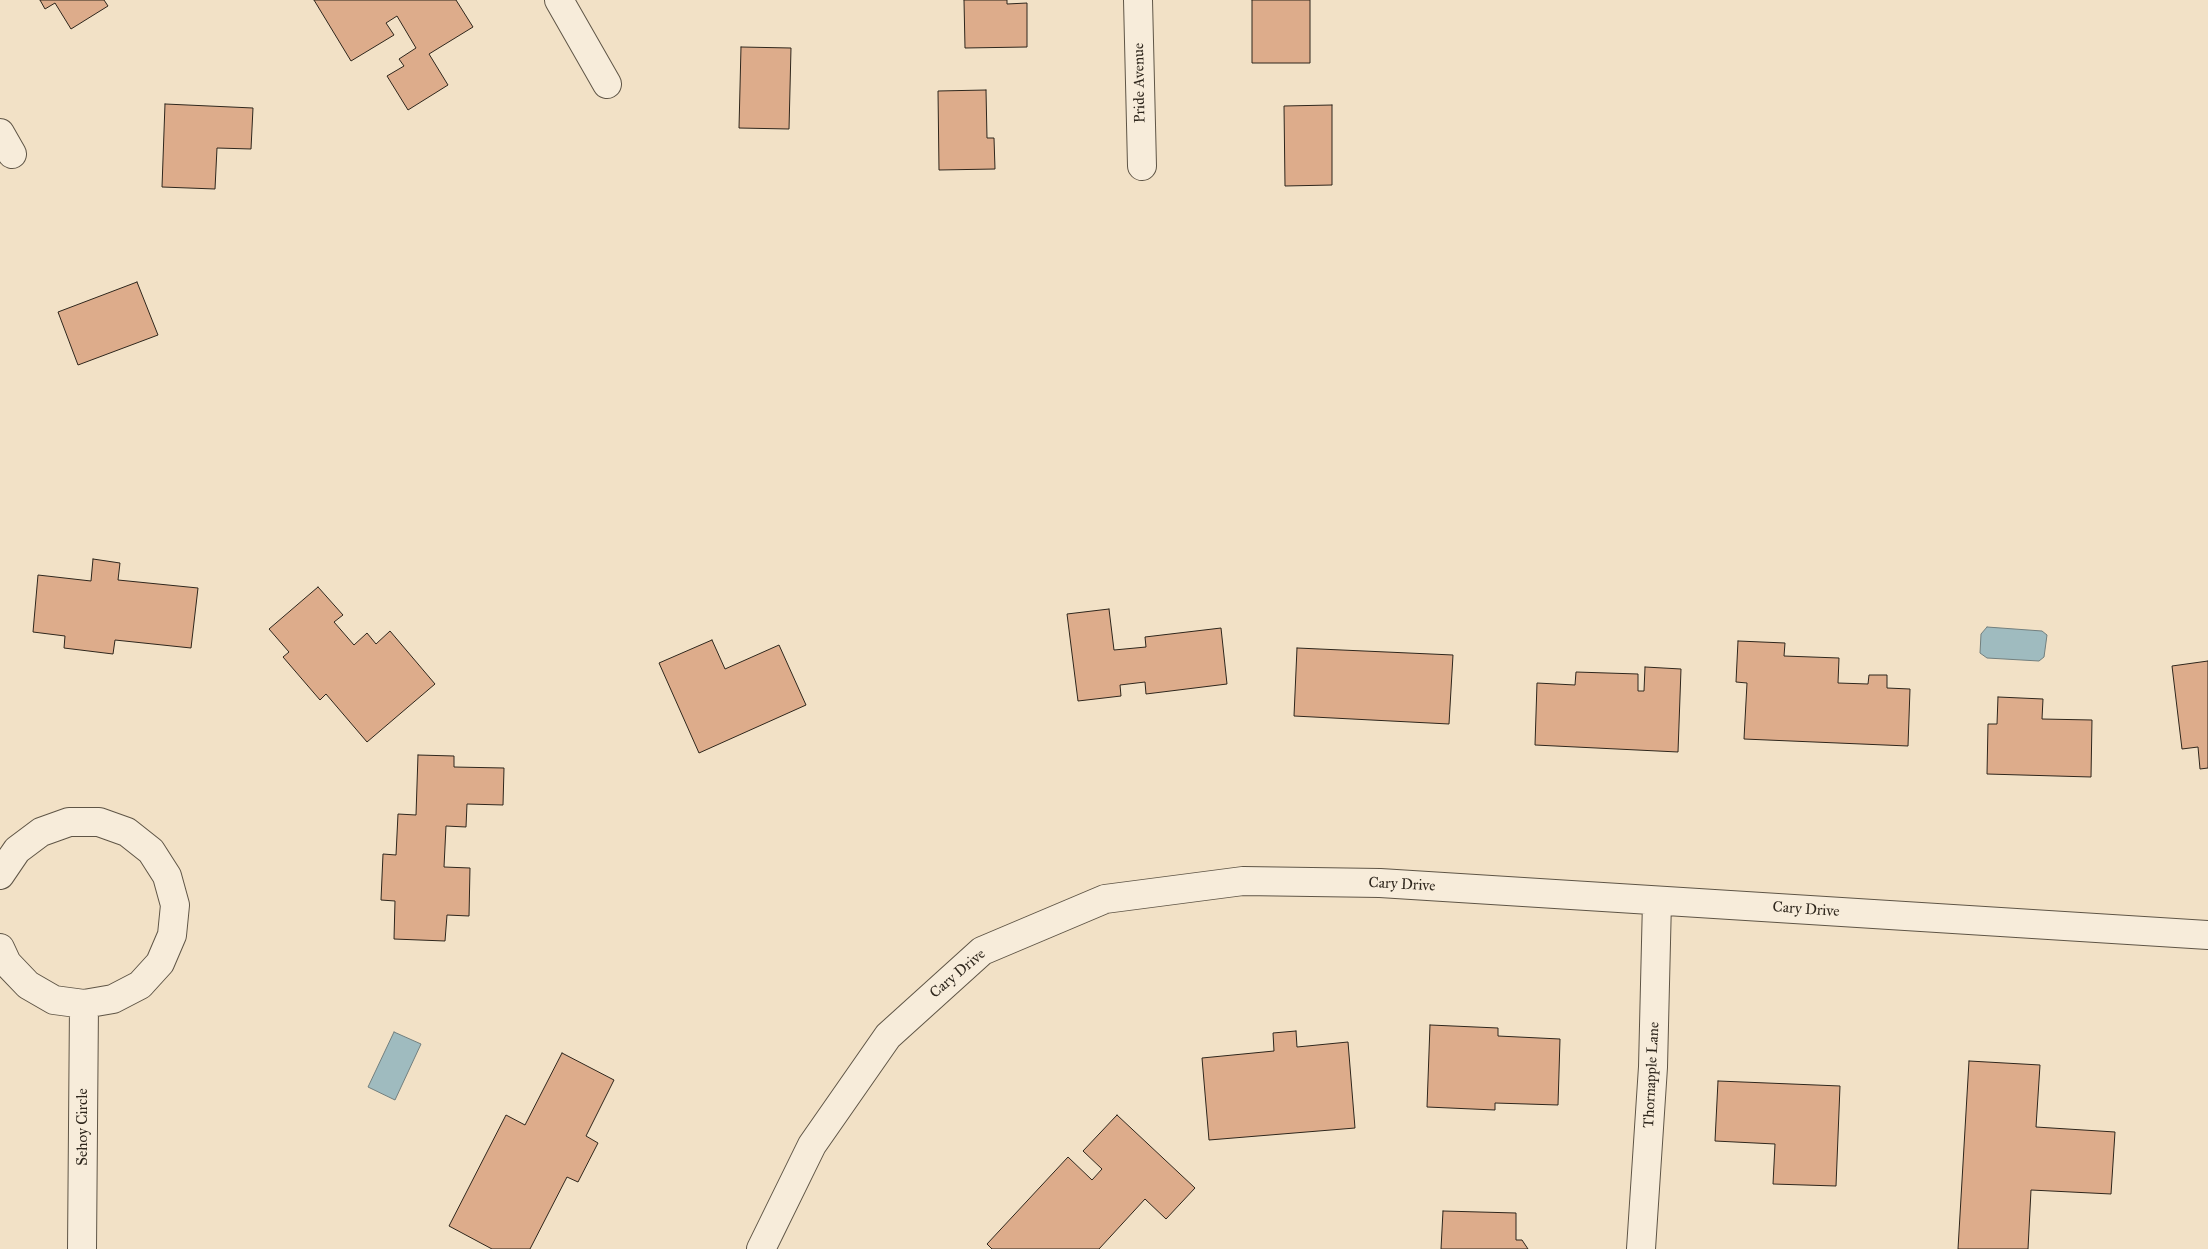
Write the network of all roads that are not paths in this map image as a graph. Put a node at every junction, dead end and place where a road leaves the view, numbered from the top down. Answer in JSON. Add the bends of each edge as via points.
{"nodes":[{"id":1,"x":559,"y":0,"type":"edge"},
{"id":2,"x":1138,"y":0,"type":"edge"},
{"id":3,"x":607,"y":84,"type":"dead end"},
{"id":4,"x":1142,"y":166,"type":"dead end"},
{"id":5,"x":0,"y":875,"type":"edge"},
{"id":6,"x":1657,"y":901,"type":"junction"},
{"id":7,"x":2208,"y":935,"type":"edge"},
{"id":8,"x":0,"y":948,"type":"edge"},
{"id":9,"x":84,"y":1004,"type":"junction"},
{"id":10,"x":82,"y":1249,"type":"edge"},
{"id":11,"x":761,"y":1249,"type":"edge"},
{"id":12,"x":1641,"y":1249,"type":"edge"}],
"edges":[{"from":1,"to":3,"type":"street"},
{"from":2,"to":4,"type":"street","name":"Pride Avenue"},
{"from":5,"to":9,"type":"street","via":[[17,850],[41,832],[69,822],[99,822],[127,832],[155,857],[167,876],[175,905],[172,935],[160,963],[140,985],[113,1000]]},
{"from":6,"to":7,"type":"street","name":"Cary Drive"},
{"from":6,"to":11,"type":"street","name":"Cary Drive","via":[[1380,883],[1243,881],[1099,901],[982,950],[888,1036],[812,1145]]},
{"from":6,"to":12,"type":"street","name":"Thornapple Lane","via":[[1653,1067]]},
{"from":8,"to":9,"type":"street","via":[[7,963],[28,986],[54,1000]]},
{"from":9,"to":10,"type":"street","name":"Sehoy Circle"}]}
